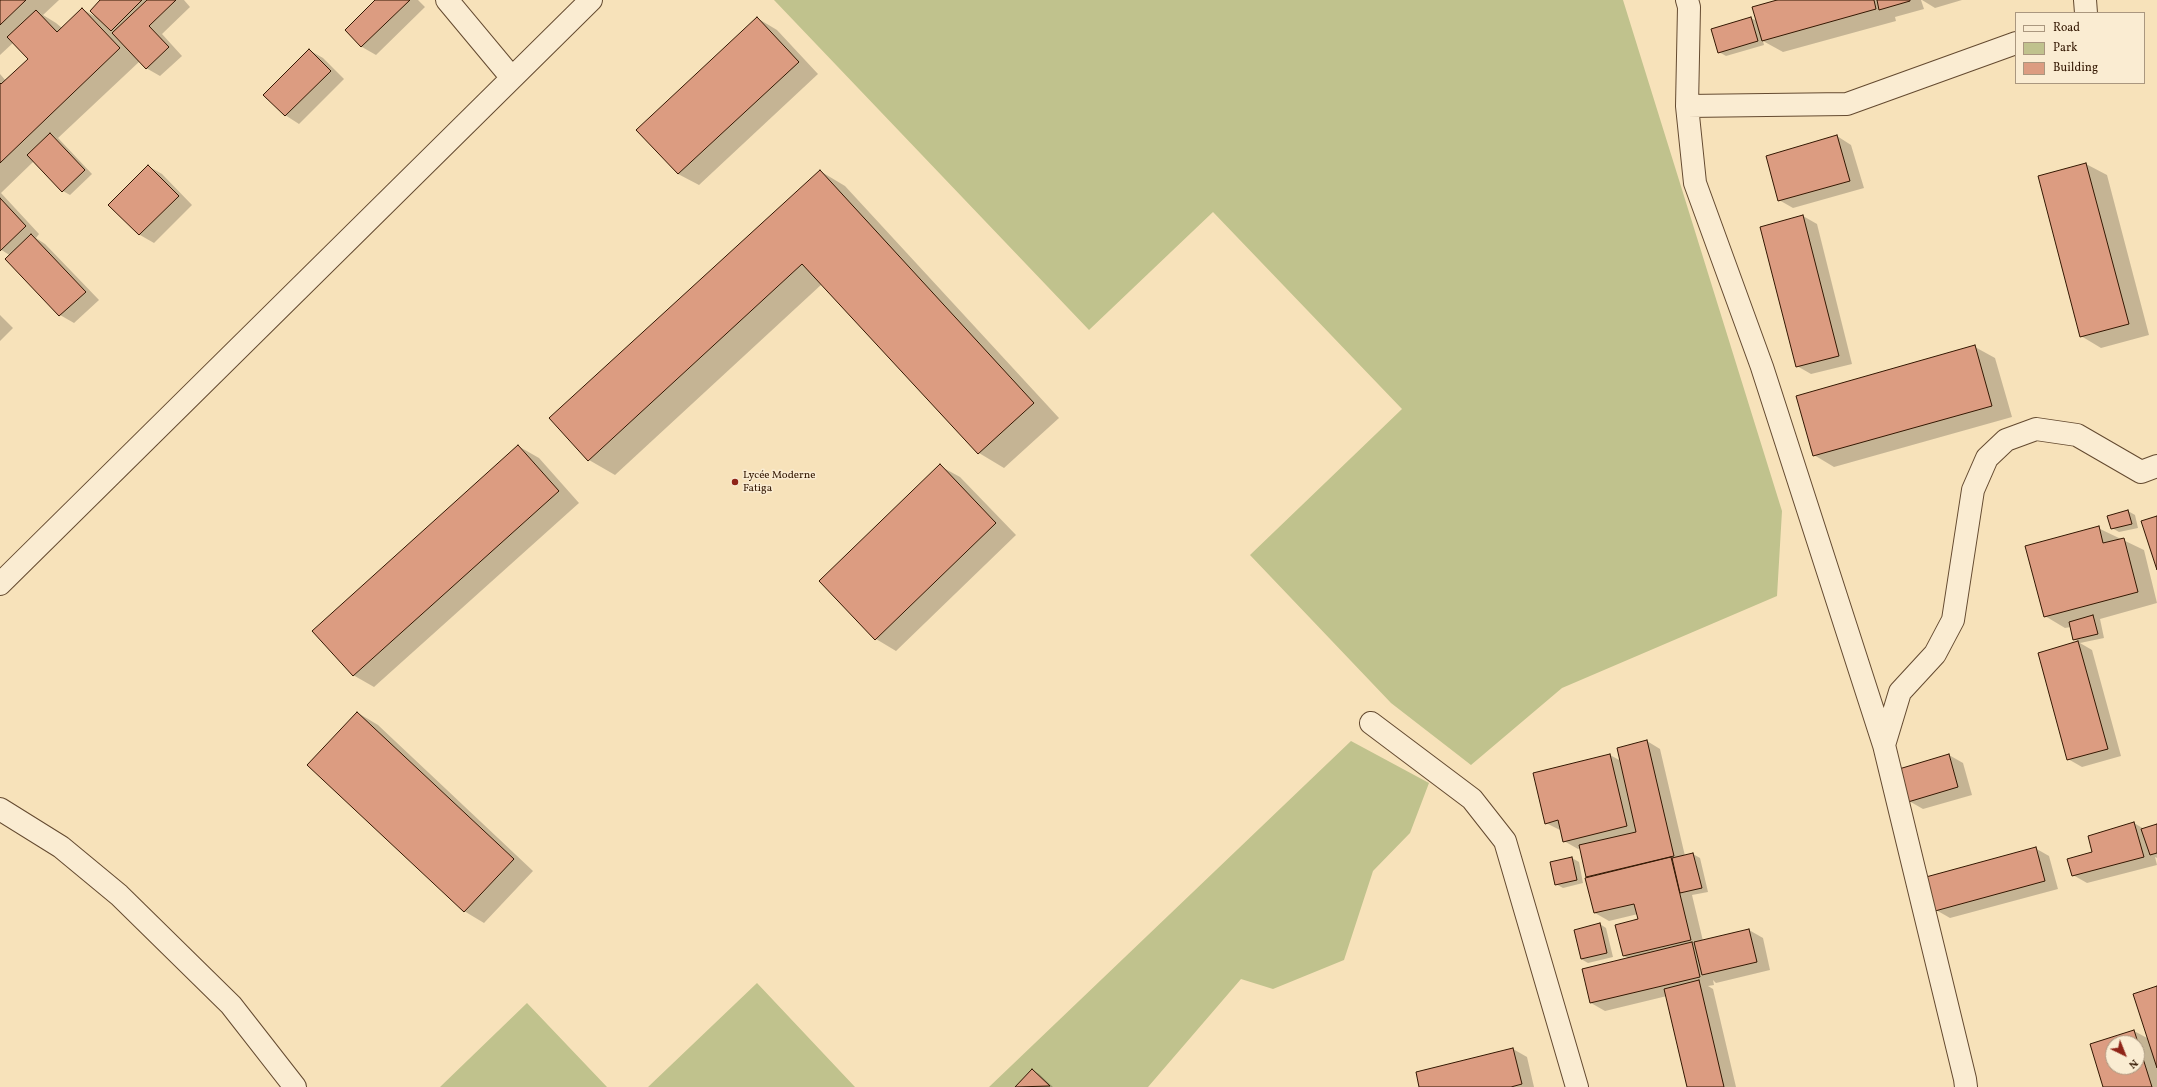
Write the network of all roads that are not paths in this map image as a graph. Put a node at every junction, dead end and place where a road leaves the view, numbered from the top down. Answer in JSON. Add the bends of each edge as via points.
{"nodes":[{"id":1,"x":447,"y":0,"type":"edge"},
{"id":2,"x":591,"y":0,"type":"edge"},
{"id":3,"x":1688,"y":0,"type":"edge"},
{"id":4,"x":2085,"y":0,"type":"edge"},
{"id":5,"x":2086,"y":12,"type":"edge"},
{"id":6,"x":2015,"y":43,"type":"edge"},
{"id":7,"x":512,"y":78,"type":"junction"},
{"id":8,"x":1687,"y":106,"type":"junction"},
{"id":9,"x":2157,"y":466,"type":"edge"},
{"id":10,"x":0,"y":584,"type":"edge"},
{"id":11,"x":1370,"y":723,"type":"dead end"},
{"id":12,"x":1884,"y":745,"type":"junction"},
{"id":13,"x":0,"y":809,"type":"edge"},
{"id":14,"x":295,"y":1087,"type":"edge"},
{"id":15,"x":1577,"y":1087,"type":"edge"},
{"id":16,"x":1966,"y":1087,"type":"edge"}],
"edges":[{"from":1,"to":7,"type":"street"},
{"from":2,"to":7,"type":"street"},
{"from":3,"to":8,"type":"street"},
{"from":4,"to":5,"type":"street"},
{"from":6,"to":8,"type":"street","via":[[1847,104]]},
{"from":7,"to":10,"type":"street"},
{"from":8,"to":12,"type":"street","via":[[1695,183],[1762,367]]},
{"from":9,"to":12,"type":"street","via":[[2141,472],[2077,435],[2036,430],[2006,440],[1987,458],[1973,490],[1953,620],[1935,654],[1900,692]]},
{"from":11,"to":15,"type":"street","via":[[1472,799],[1505,841]]},
{"from":12,"to":16,"type":"street"},
{"from":13,"to":14,"type":"street","via":[[61,847],[119,895],[230,1005]]}]}
